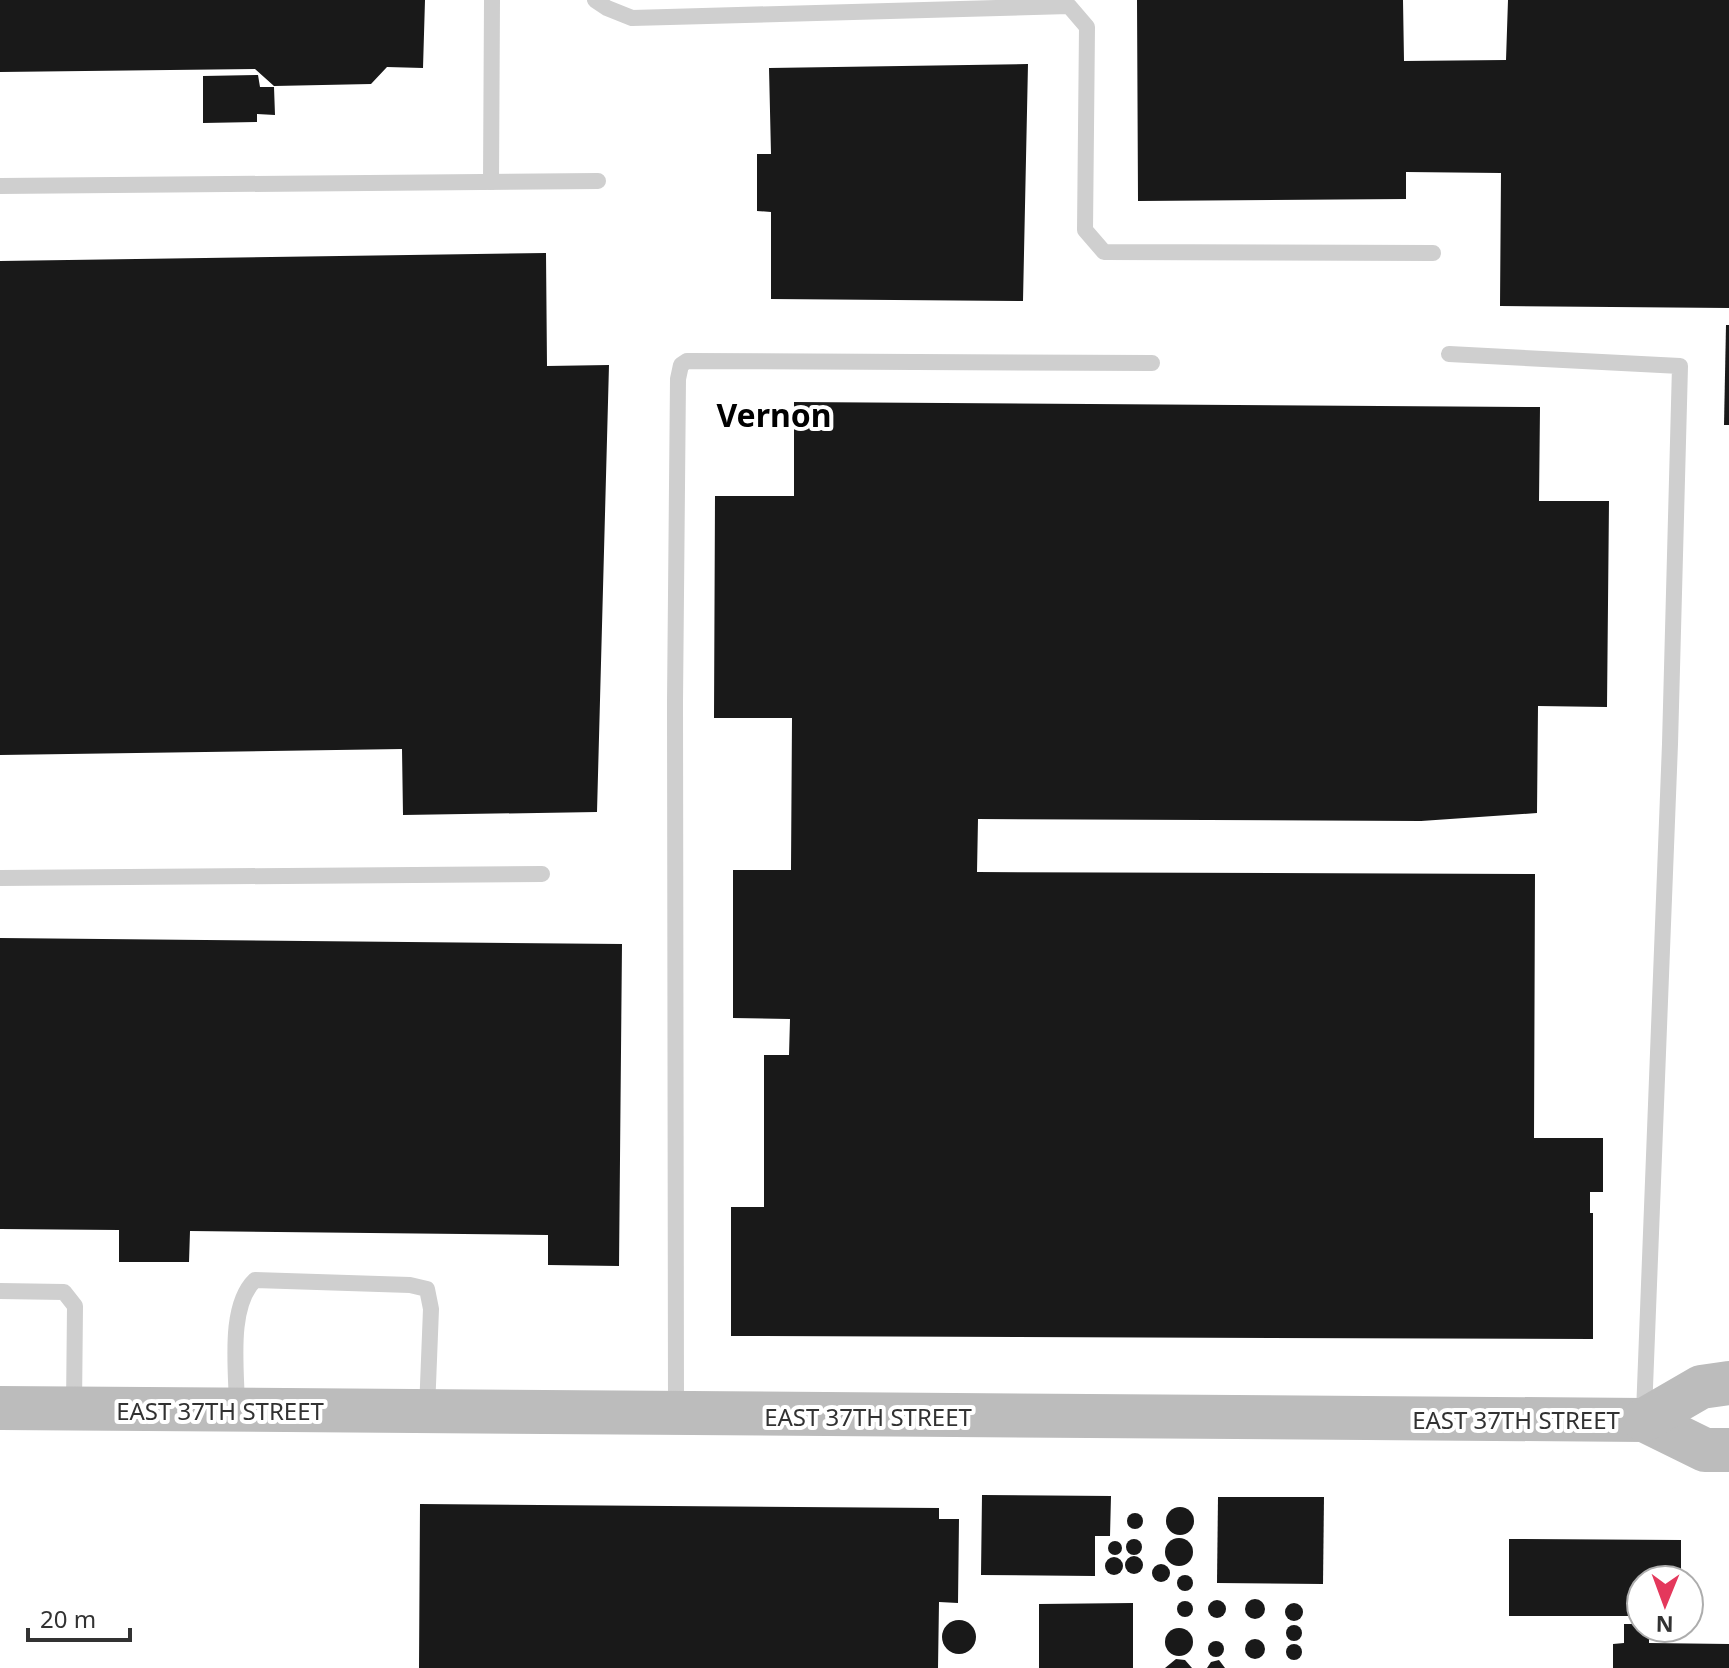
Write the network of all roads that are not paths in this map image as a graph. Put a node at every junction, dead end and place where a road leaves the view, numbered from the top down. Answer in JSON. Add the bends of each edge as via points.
{"nodes":[{"id":1,"x":492,"y":0,"type":"edge"},
{"id":2,"x":595,"y":0,"type":"edge"},
{"id":3,"x":598,"y":181,"type":"dead end"},
{"id":4,"x":491,"y":182,"type":"junction"},
{"id":5,"x":0,"y":186,"type":"edge"},
{"id":6,"x":1433,"y":253,"type":"dead end"},
{"id":7,"x":1449,"y":354,"type":"dead end"},
{"id":8,"x":1152,"y":363,"type":"dead end"},
{"id":9,"x":542,"y":874,"type":"dead end"},
{"id":10,"x":0,"y":878,"type":"edge"},
{"id":11,"x":0,"y":1291,"type":"edge"},
{"id":12,"x":1729,"y":1383,"type":"edge"},
{"id":13,"x":0,"y":1408,"type":"edge"},
{"id":14,"x":74,"y":1409,"type":"junction"},
{"id":15,"x":237,"y":1410,"type":"junction"},
{"id":16,"x":427,"y":1412,"type":"junction"},
{"id":17,"x":676,"y":1415,"type":"junction"},
{"id":18,"x":1644,"y":1420,"type":"junction"},
{"id":19,"x":1729,"y":1450,"type":"edge"}],
"edges":[{"from":1,"to":4,"type":"lane"},
{"from":2,"to":6,"type":"lane","via":[[632,18],[1069,6],[1087,27],[1085,230],[1104,252]]},
{"from":3,"to":4,"type":"lane"},
{"from":4,"to":5,"type":"lane"},
{"from":7,"to":18,"type":"lane","via":[[1680,366]]},
{"from":8,"to":17,"type":"lane","via":[[844,360],[681,365],[675,701]]},
{"from":9,"to":10,"type":"lane"},
{"from":11,"to":14,"type":"lane","via":[[64,1292],[75,1306]]},
{"from":12,"to":18,"type":"main road","via":[[1701,1387]]},
{"from":13,"to":14,"type":"main road","name":"EAST 37TH STREET"},
{"from":14,"to":15,"type":"main road","name":"EAST 37TH STREET"},
{"from":15,"to":16,"type":"main road","name":"EAST 37TH STREET"},
{"from":15,"to":16,"type":"lane","via":[[237,1322],[244,1291],[255,1280],[427,1289]]},
{"from":16,"to":17,"type":"main road","name":"EAST 37TH STREET"},
{"from":17,"to":18,"type":"main road","name":"EAST 37TH STREET"},
{"from":18,"to":19,"type":"main road","name":"EAST 37TH STREET","via":[[1705,1450]]}]}
